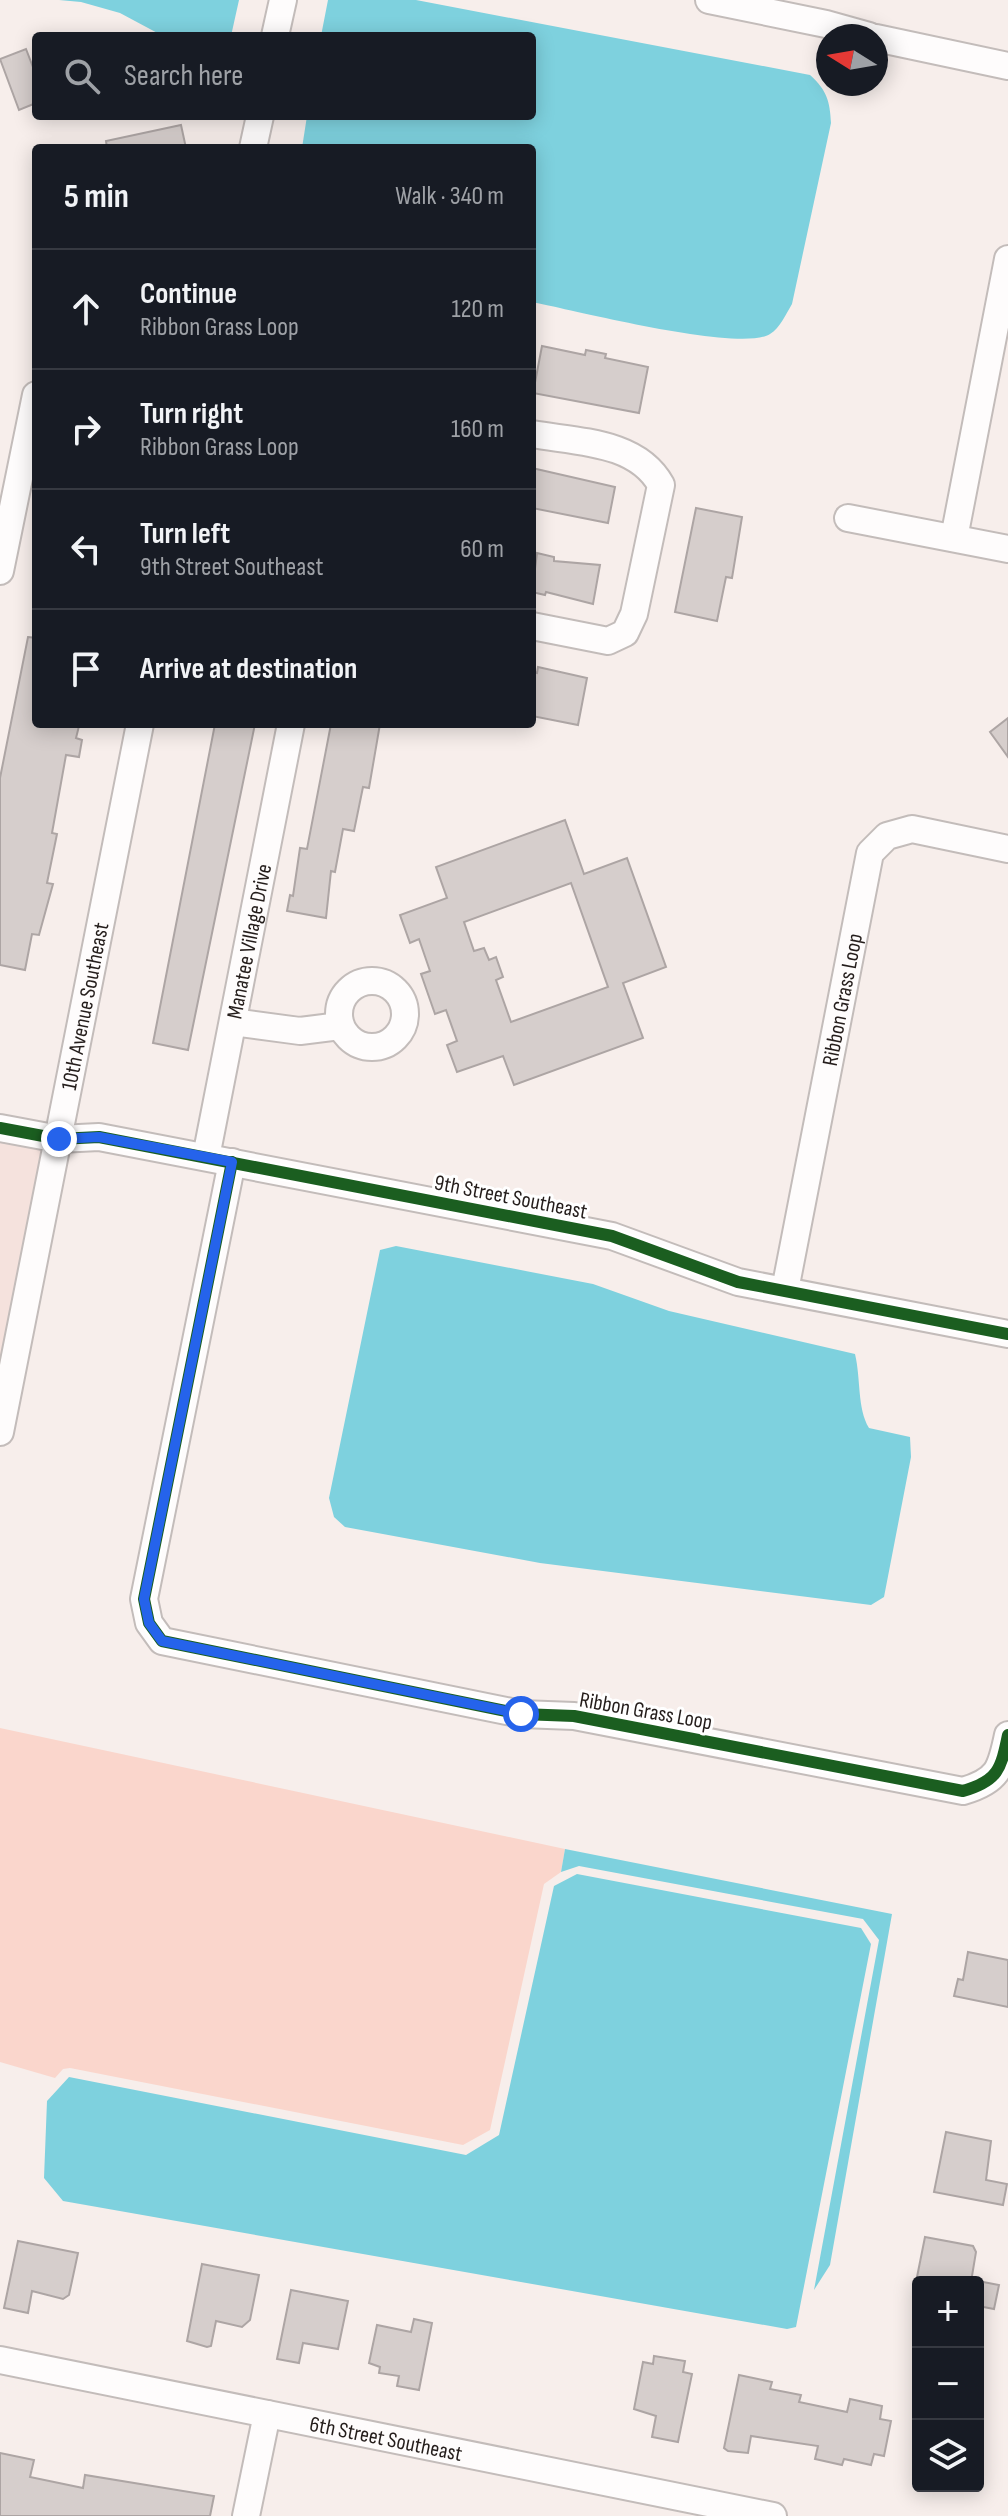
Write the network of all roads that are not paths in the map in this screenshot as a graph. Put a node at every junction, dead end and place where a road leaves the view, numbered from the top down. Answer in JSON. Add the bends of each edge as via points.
{"nodes":[{"id":1,"x":283,"y":0,"type":"edge"},
{"id":2,"x":709,"y":0,"type":"edge"},
{"id":3,"x":816,"y":24,"type":"edge"},
{"id":4,"x":276,"y":32,"type":"edge"},
{"id":5,"x":888,"y":41,"type":"edge"},
{"id":6,"x":1008,"y":66,"type":"edge"},
{"id":7,"x":259,"y":120,"type":"edge"},
{"id":8,"x":254,"y":144,"type":"edge"},
{"id":9,"x":1008,"y":259,"type":"edge"},
{"id":10,"x":1001,"y":336,"type":"edge"},
{"id":11,"x":32,"y":406,"type":"edge"},
{"id":12,"x":536,"y":435,"type":"edge"},
{"id":13,"x":11,"y":465,"type":"edge"},
{"id":14,"x":848,"y":518,"type":"dead end"},
{"id":15,"x":954,"y":538,"type":"junction"},
{"id":16,"x":1008,"y":549,"type":"edge"},
{"id":17,"x":0,"y":571,"type":"edge"},
{"id":18,"x":536,"y":627,"type":"edge"},
{"id":19,"x":139,"y":728,"type":"edge"},
{"id":20,"x":290,"y":728,"type":"edge"},
{"id":21,"x":1008,"y":849,"type":"edge"},
{"id":22,"x":233,"y":1022,"type":"junction"},
{"id":23,"x":340,"y":1026,"type":"dead end"},
{"id":24,"x":0,"y":1128,"type":"edge"},
{"id":25,"x":59,"y":1139,"type":"junction"},
{"id":26,"x":219,"y":1160,"type":"junction"},
{"id":27,"x":785,"y":1290,"type":"junction"},
{"id":28,"x":1008,"y":1334,"type":"edge"},
{"id":29,"x":0,"y":1432,"type":"edge"},
{"id":30,"x":1008,"y":1735,"type":"edge"},
{"id":31,"x":0,"y":2360,"type":"edge"},
{"id":32,"x":267,"y":2414,"type":"junction"},
{"id":33,"x":246,"y":2516,"type":"edge"},
{"id":34,"x":773,"y":2516,"type":"edge"}],
"edges":[{"from":1,"to":4,"type":"street"},
{"from":2,"to":3,"type":"street"},
{"from":5,"to":6,"type":"street"},
{"from":7,"to":8,"type":"street"},
{"from":9,"to":10,"type":"street"},
{"from":10,"to":15,"type":"street"},
{"from":11,"to":13,"type":"street"},
{"from":12,"to":18,"type":"street","via":[[627,452],[650,466],[661,485],[634,614],[625,633],[608,641]]},
{"from":13,"to":17,"type":"street"},
{"from":14,"to":15,"type":"street"},
{"from":15,"to":16,"type":"street"},
{"from":19,"to":25,"type":"street","name":"10th Avenue Southeast"},
{"from":20,"to":22,"type":"street","name":"Manatee Village Drive"},
{"from":21,"to":27,"type":"street","name":"Ribbon Grass Loop","via":[[912,829],[887,836],[870,853]]},
{"from":22,"to":23,"type":"street","via":[[300,1031]]},
{"from":22,"to":26,"type":"street","name":"Manatee Village Drive"},
{"from":24,"to":25,"type":"street","name":"9th Street Southeast"},
{"from":25,"to":26,"type":"street","name":"9th Street Southeast","via":[[99,1137]]},
{"from":25,"to":29,"type":"street","name":"10th Avenue Southeast"},
{"from":26,"to":27,"type":"street","name":"9th Street Southeast","via":[[612,1236],[738,1282]]},
{"from":26,"to":30,"type":"street","name":"Ribbon Grass Loop","via":[[144,1599],[149,1623],[162,1641],[521,1714],[574,1716],[963,1791],[984,1785],[1002,1766]]},
{"from":27,"to":28,"type":"street","name":"9th Street Southeast"},
{"from":31,"to":32,"type":"street","name":"6th Street Southeast"},
{"from":32,"to":33,"type":"street"},
{"from":32,"to":34,"type":"street","name":"6th Street Southeast"}]}
